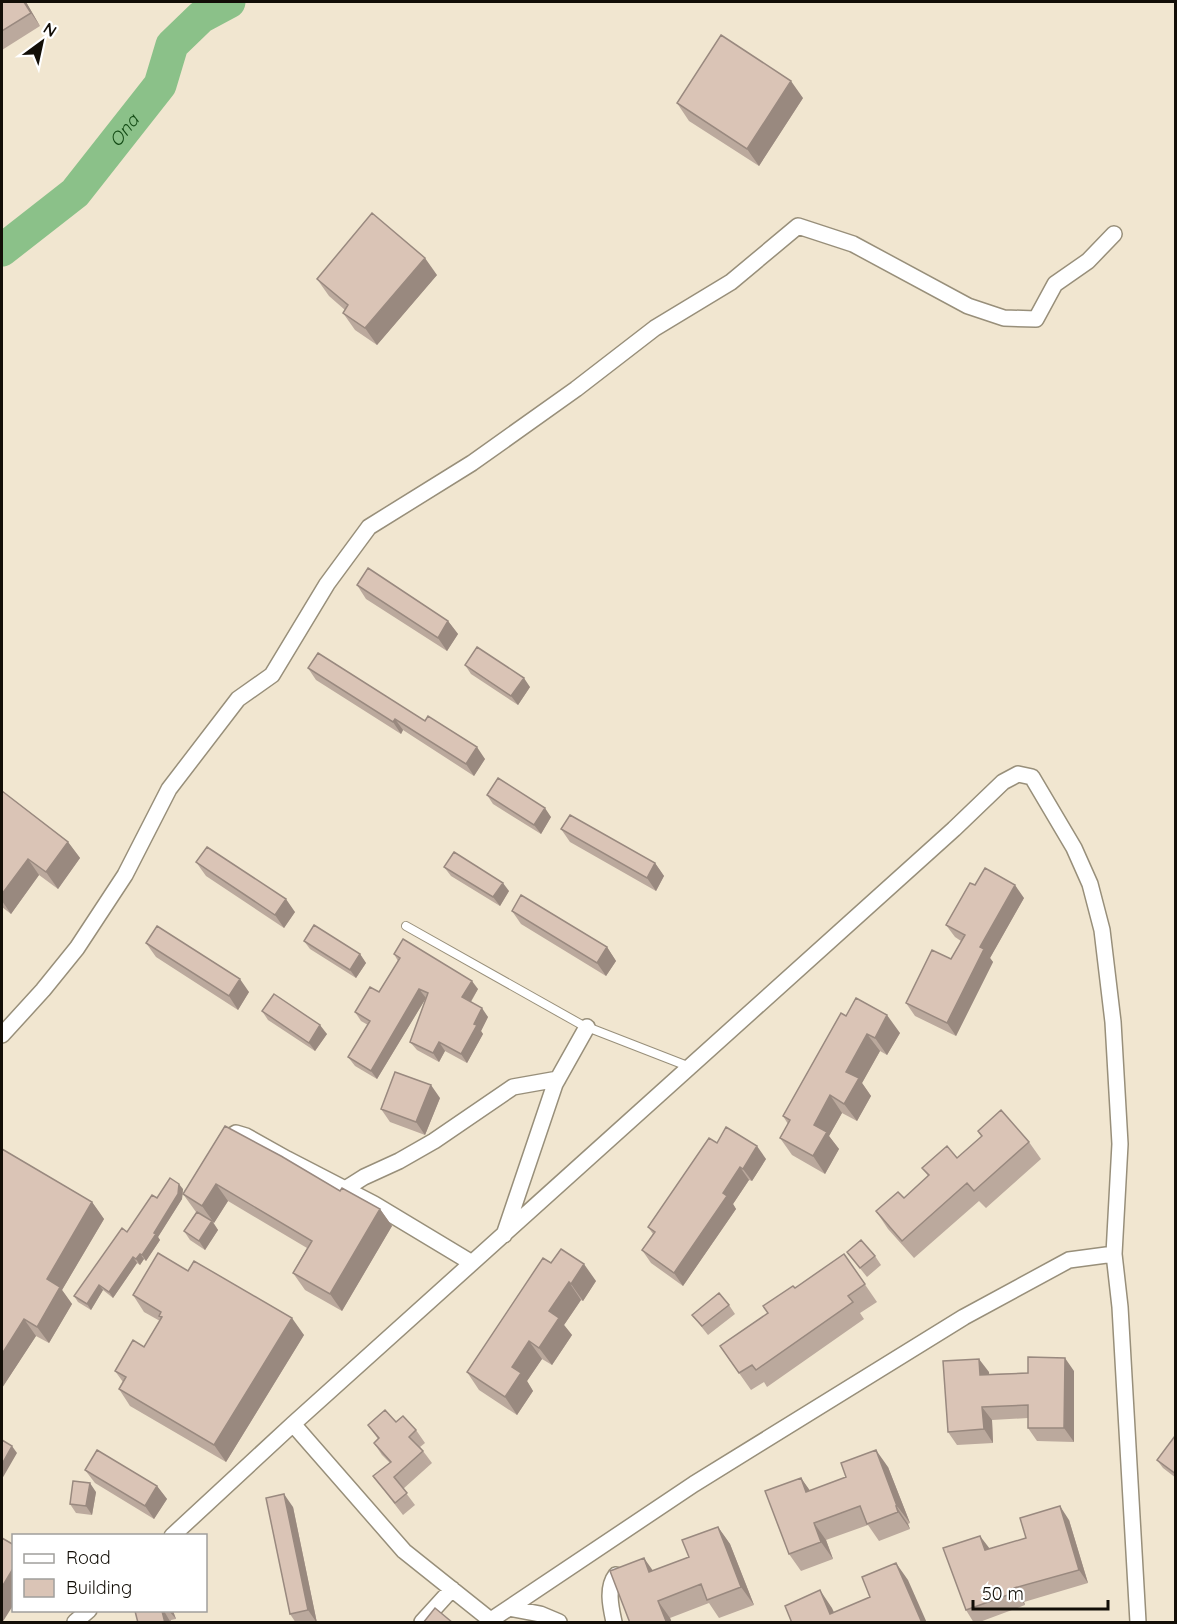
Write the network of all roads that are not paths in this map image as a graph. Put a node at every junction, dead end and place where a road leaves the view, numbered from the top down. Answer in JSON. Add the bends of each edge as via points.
{"nodes":[{"id":1,"x":1114,"y":234,"type":"dead end"},
{"id":2,"x":406,"y":926,"type":"dead end"},
{"id":3,"x":587,"y":1027,"type":"junction"},
{"id":4,"x":2,"y":1035,"type":"edge"},
{"id":5,"x":690,"y":1067,"type":"junction"},
{"id":6,"x":558,"y":1079,"type":"junction"},
{"id":7,"x":216,"y":1157,"type":"edge"},
{"id":8,"x":345,"y":1189,"type":"junction"},
{"id":9,"x":504,"y":1235,"type":"junction"},
{"id":10,"x":1114,"y":1254,"type":"junction"},
{"id":11,"x":472,"y":1263,"type":"junction"},
{"id":12,"x":292,"y":1424,"type":"junction"},
{"id":13,"x":174,"y":1534,"type":"edge"},
{"id":14,"x":616,"y":1575,"type":"edge"},
{"id":15,"x":452,"y":1589,"type":"junction"},
{"id":16,"x":509,"y":1608,"type":"junction"},
{"id":17,"x":87,"y":1612,"type":"edge"},
{"id":18,"x":492,"y":1622,"type":"edge"},
{"id":19,"x":75,"y":1623,"type":"edge"},
{"id":20,"x":422,"y":1623,"type":"edge"},
{"id":21,"x":559,"y":1623,"type":"edge"},
{"id":22,"x":614,"y":1623,"type":"edge"},
{"id":23,"x":1138,"y":1623,"type":"edge"}],
"edges":[{"from":1,"to":4,"type":"street","via":[[1088,261],[1055,284],[1036,319],[1004,318],[968,306],[853,244],[798,226],[731,282],[656,328],[472,463],[369,527],[327,584],[272,675],[238,699],[169,789],[125,875],[77,948]]},
{"from":2,"to":3,"type":"lane"},
{"from":3,"to":5,"type":"lane"},
{"from":3,"to":6,"type":"street"},
{"from":5,"to":9,"type":"street"},
{"from":5,"to":10,"type":"street","via":[[1003,782],[1018,774],[1032,777],[1074,848],[1090,884],[1102,930],[1113,1022],[1120,1144]]},
{"from":6,"to":8,"type":"street","via":[[513,1087],[434,1142]]},
{"from":6,"to":9,"type":"street"},
{"from":7,"to":8,"type":"street","via":[[236,1133]]},
{"from":8,"to":11,"type":"street"},
{"from":9,"to":11,"type":"street"},
{"from":10,"to":16,"type":"street","via":[[1069,1260],[964,1317],[694,1484]]},
{"from":10,"to":23,"type":"street"},
{"from":11,"to":12,"type":"street"},
{"from":12,"to":13,"type":"street"},
{"from":12,"to":15,"type":"street","via":[[404,1551]]},
{"from":14,"to":22,"type":"street","via":[[611,1581],[610,1603]]},
{"from":15,"to":18,"type":"street"},
{"from":15,"to":20,"type":"street"},
{"from":16,"to":18,"type":"street"},
{"from":16,"to":21,"type":"street","via":[[540,1614]]},
{"from":17,"to":19,"type":"street"}]}
